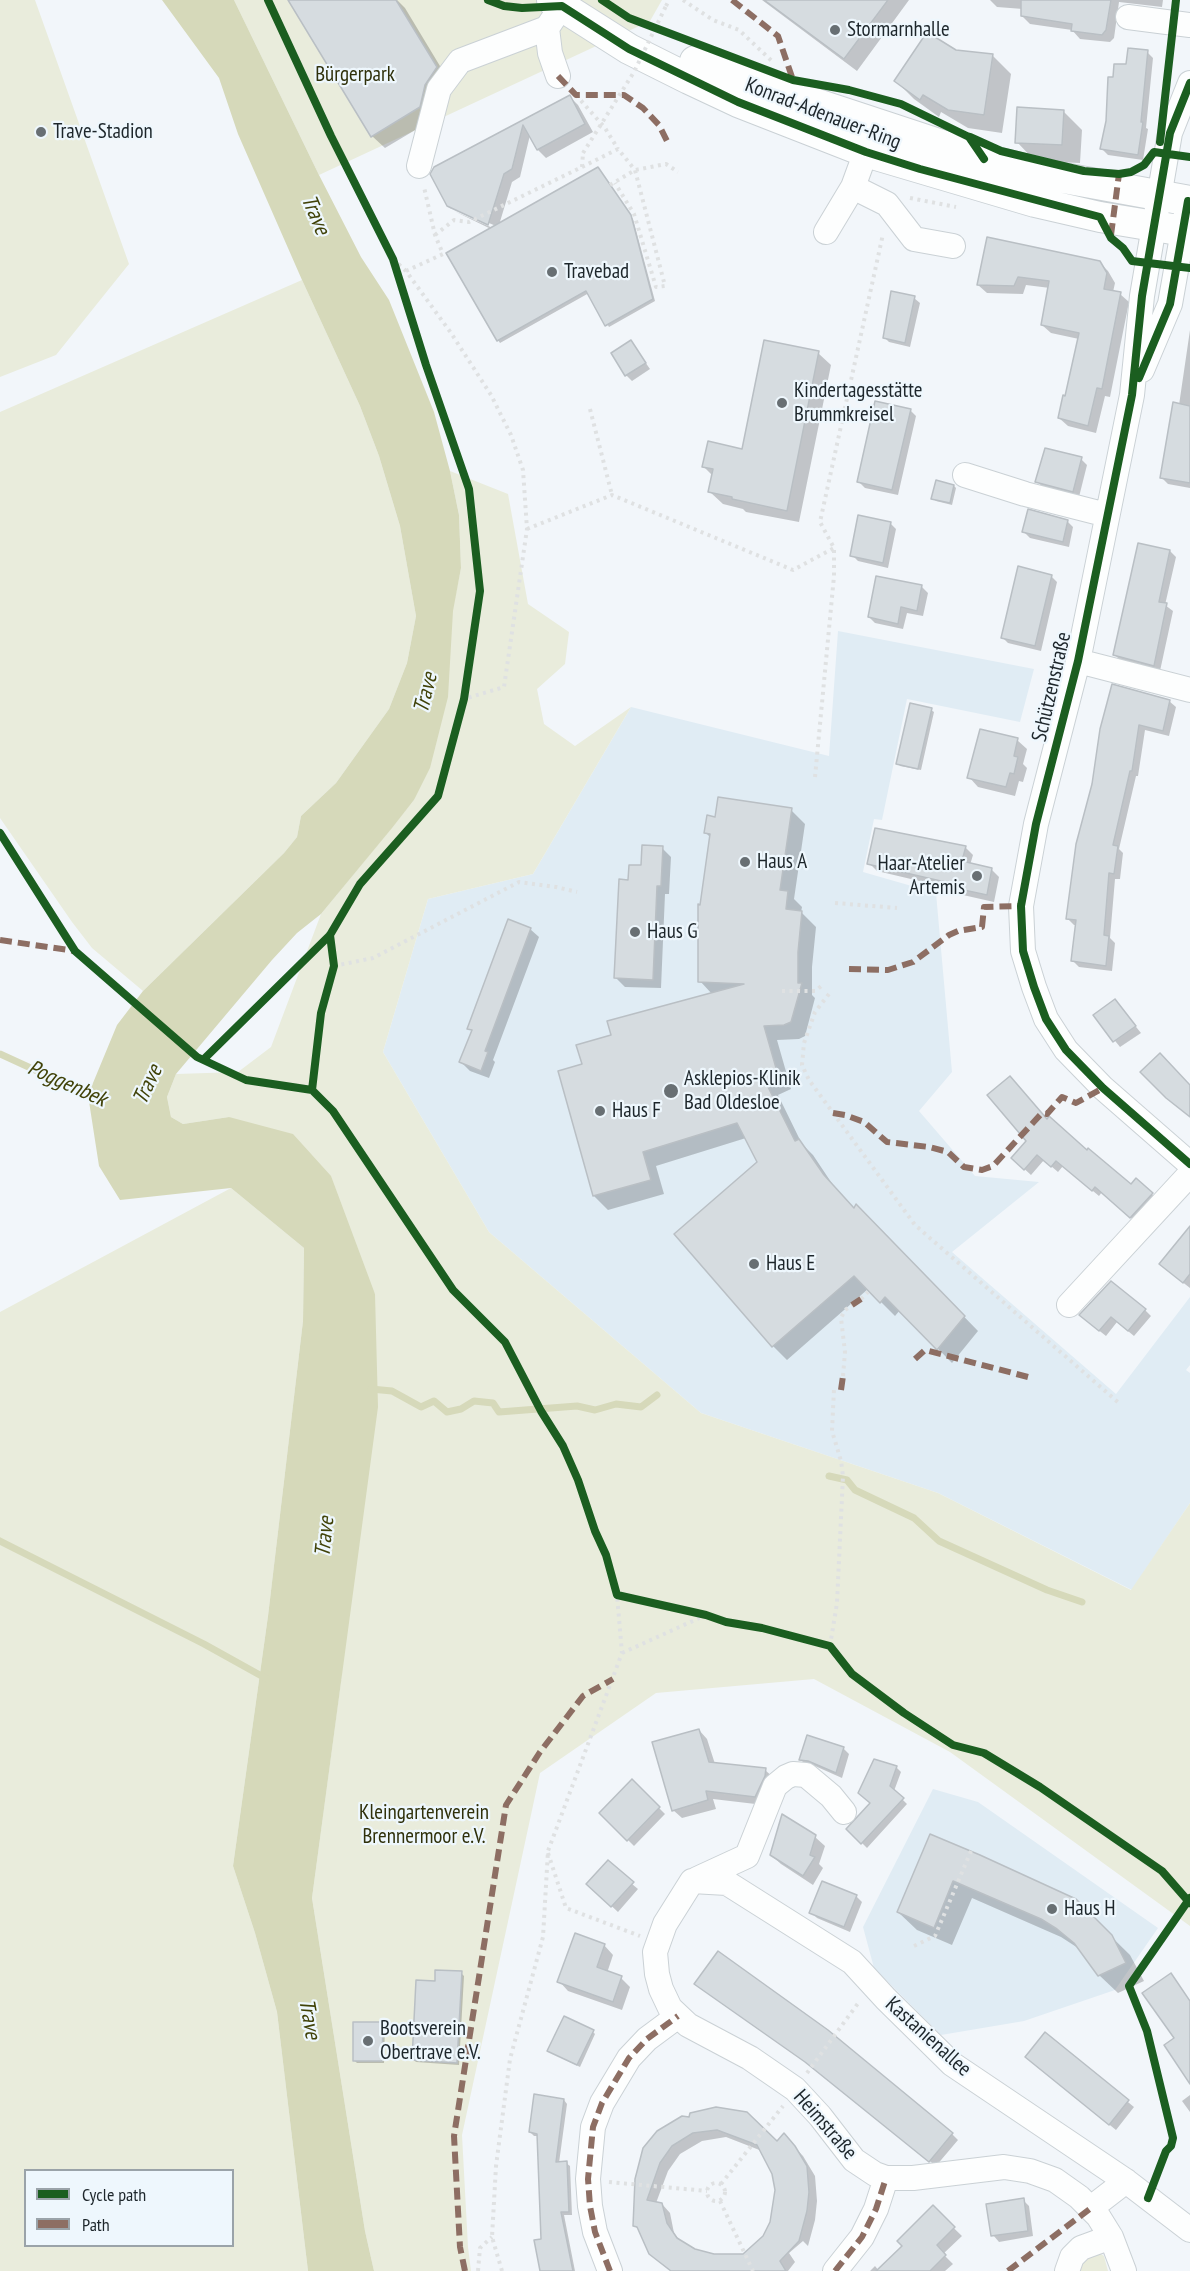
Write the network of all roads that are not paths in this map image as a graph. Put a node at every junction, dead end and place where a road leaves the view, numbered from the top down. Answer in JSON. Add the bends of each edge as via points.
{"nodes":[{"id":1,"x":554,"y":11,"type":"edge"},
{"id":2,"x":1128,"y":17,"type":"dead end"},
{"id":3,"x":1190,"y":25,"type":"edge"},
{"id":4,"x":558,"y":76,"type":"dead end"},
{"id":5,"x":1190,"y":84,"type":"edge"},
{"id":6,"x":871,"y":138,"type":"junction"},
{"id":7,"x":419,"y":166,"type":"road end"},
{"id":8,"x":853,"y":187,"type":"junction"},
{"id":9,"x":1182,"y":196,"type":"edge"},
{"id":10,"x":1154,"y":226,"type":"junction"},
{"id":11,"x":826,"y":232,"type":"dead end"},
{"id":12,"x":1186,"y":232,"type":"edge"},
{"id":13,"x":953,"y":246,"type":"dead end"},
{"id":14,"x":1132,"y":395,"type":"junction"},
{"id":15,"x":966,"y":475,"type":"dead end"},
{"id":16,"x":1107,"y":515,"type":"junction"},
{"id":17,"x":1078,"y":661,"type":"junction"},
{"id":18,"x":1190,"y":690,"type":"edge"},
{"id":19,"x":1190,"y":1164,"type":"edge"},
{"id":20,"x":1190,"y":1174,"type":"edge"},
{"id":21,"x":1069,"y":1305,"type":"dead end"},
{"id":22,"x":844,"y":1812,"type":"dead end"},
{"id":23,"x":692,"y":1881,"type":"junction"},
{"id":24,"x":678,"y":2016,"type":"junction"},
{"id":25,"x":886,"y":2178,"type":"junction"},
{"id":26,"x":1126,"y":2181,"type":"junction"},
{"id":27,"x":1091,"y":2208,"type":"junction"},
{"id":28,"x":1190,"y":2230,"type":"edge"},
{"id":29,"x":1111,"y":2237,"type":"junction"},
{"id":30,"x":610,"y":2271,"type":"edge"},
{"id":31,"x":835,"y":2271,"type":"edge"},
{"id":32,"x":1067,"y":2271,"type":"edge"},
{"id":33,"x":1124,"y":2271,"type":"edge"}],
"edges":[{"from":1,"to":4,"type":"street","via":[[550,53]]},
{"from":1,"to":6,"type":"main road","name":"Konrad-Adenauer-Ring","via":[[632,33]]},
{"from":1,"to":7,"type":"street","via":[[460,61],[439,89]]},
{"from":2,"to":3,"type":"street"},
{"from":5,"to":9,"type":"street","name":"Schützenstraße","via":[[1170,133]]},
{"from":6,"to":8,"type":"street"},
{"from":6,"to":9,"type":"main road","name":"Konrad-Adenauer-Ring","via":[[974,156],[1042,174]]},
{"from":6,"to":10,"type":"main road","name":"Konrad-Adenauer-Ring","via":[[1035,202]]},
{"from":8,"to":11,"type":"street"},
{"from":8,"to":13,"type":"street","via":[[887,204],[914,239]]},
{"from":9,"to":10,"type":"street","name":"Schützenstraße"},
{"from":9,"to":12,"type":"street","name":"Schützenstraße"},
{"from":10,"to":12,"type":"main road","name":"Konrad-Adenauer-Ring"},
{"from":10,"to":14,"type":"street","name":"Schützenstraße"},
{"from":12,"to":14,"type":"street","name":"Schützenstraße","via":[[1170,304]]},
{"from":14,"to":16,"type":"street","name":"Schützenstraße"},
{"from":15,"to":16,"type":"street"},
{"from":16,"to":17,"type":"street","name":"Schützenstraße"},
{"from":17,"to":18,"type":"street"},
{"from":17,"to":19,"type":"street","name":"Schützenstraße","via":[[1023,886],[1023,951],[1046,1019],[1066,1050]]},
{"from":20,"to":21,"type":"street"},
{"from":22,"to":23,"type":"street","via":[[806,1775],[786,1777],[775,1786],[747,1856]]},
{"from":23,"to":24,"type":"street","name":"Heimstraße","via":[[657,1942],[661,1989]]},
{"from":23,"to":26,"type":"street","name":"Kastanienallee","via":[[727,1882],[852,1962],[952,2064]]},
{"from":24,"to":25,"type":"street","name":"Heimstraße","via":[[795,2089],[854,2160]]},
{"from":24,"to":30,"type":"street","via":[[629,2058],[602,2103],[593,2127],[588,2180],[595,2232]]},
{"from":25,"to":27,"type":"street","name":"Heimstraße","via":[[990,2167],[1017,2168],[1055,2180]]},
{"from":25,"to":31,"type":"street","via":[[862,2237]]},
{"from":26,"to":27,"type":"street"},
{"from":26,"to":28,"type":"street","name":"Kastanienallee"},
{"from":27,"to":29,"type":"street","name":"Heimstraße"},
{"from":29,"to":32,"type":"street","via":[[1081,2248],[1071,2257]]},
{"from":29,"to":33,"type":"street","name":"Heimstraße"}]}
